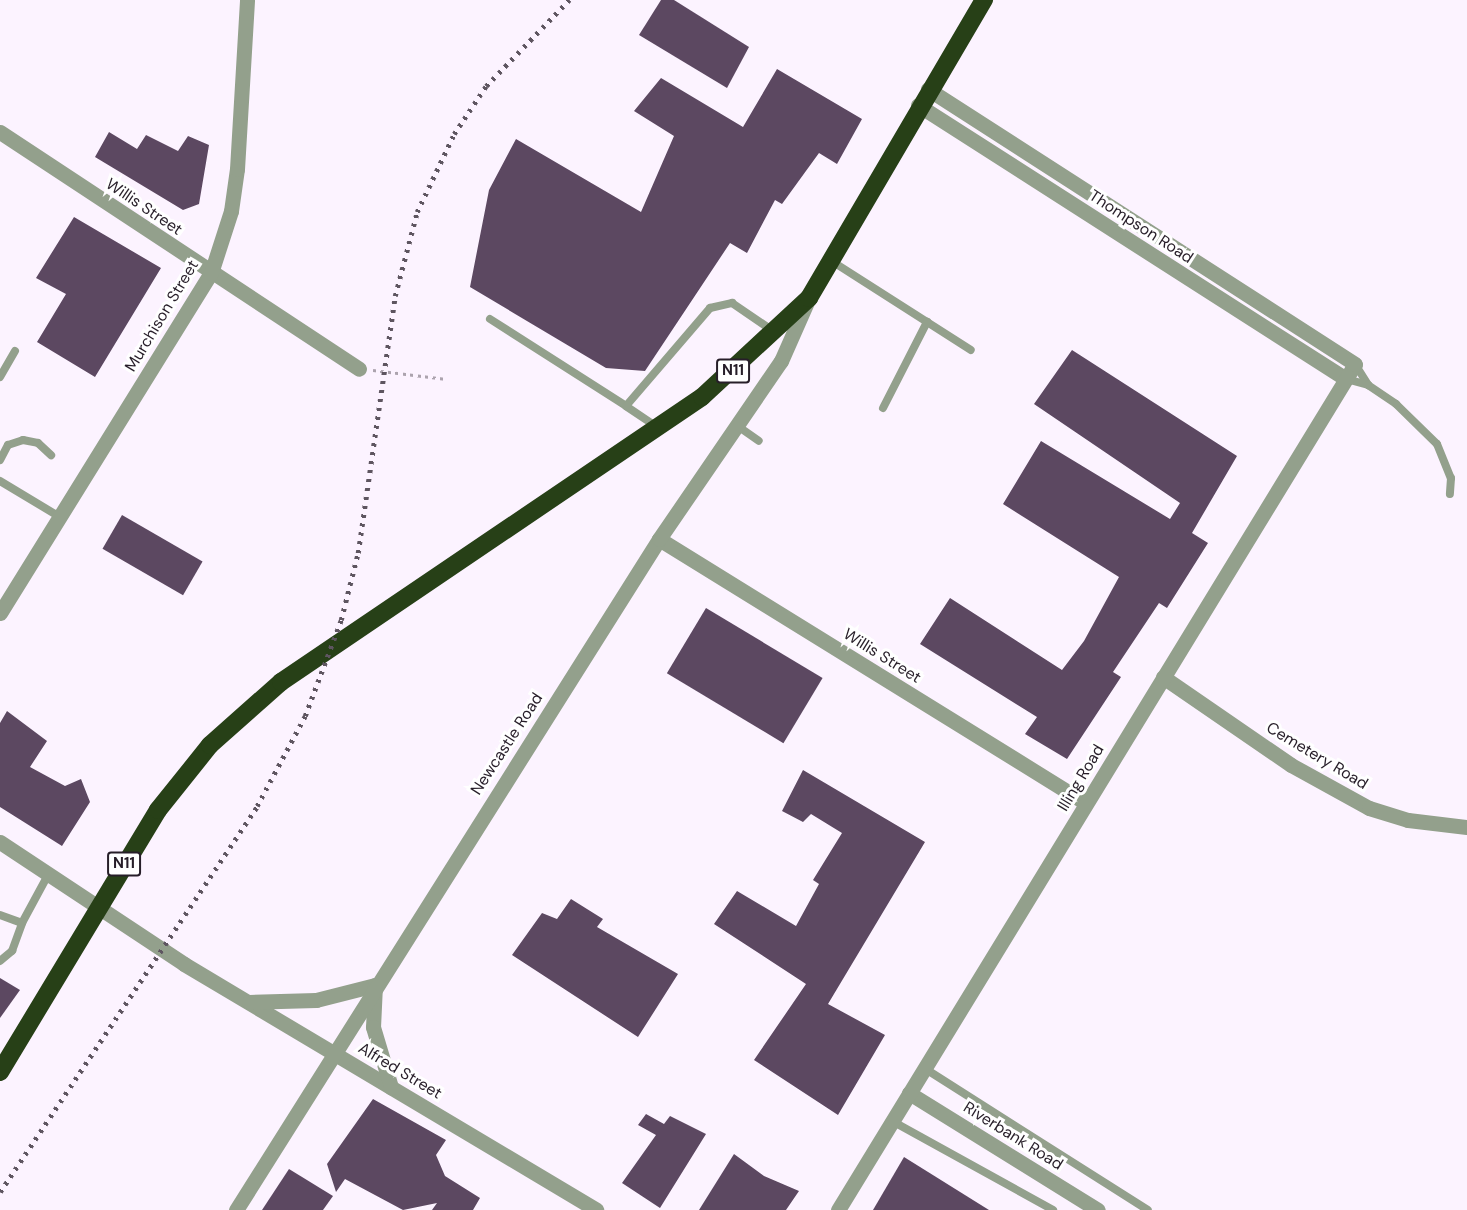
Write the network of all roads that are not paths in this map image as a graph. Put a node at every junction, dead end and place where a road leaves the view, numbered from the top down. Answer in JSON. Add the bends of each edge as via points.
{"nodes":[{"id":1,"x":247,"y":0,"type":"edge"},
{"id":2,"x":984,"y":0,"type":"edge"},
{"id":3,"x":927,"y":89,"type":"junction"},
{"id":4,"x":918,"y":105,"type":"junction"},
{"id":5,"x":0,"y":132,"type":"edge"},
{"id":6,"x":830,"y":260,"type":"junction"},
{"id":7,"x":211,"y":273,"type":"junction"},
{"id":8,"x":809,"y":298,"type":"junction"},
{"id":9,"x":490,"y":319,"type":"dead end"},
{"id":10,"x":927,"y":322,"type":"junction"},
{"id":11,"x":773,"y":331,"type":"junction"},
{"id":12,"x":971,"y":350,"type":"dead end"},
{"id":13,"x":15,"y":351,"type":"dead end"},
{"id":14,"x":1355,"y":364,"type":"junction"},
{"id":15,"x":366,"y":369,"type":"road end"},
{"id":16,"x":0,"y":377,"type":"edge"},
{"id":17,"x":1346,"y":379,"type":"junction"},
{"id":18,"x":1368,"y":385,"type":"junction"},
{"id":19,"x":626,"y":406,"type":"junction"},
{"id":20,"x":883,"y":408,"type":"dead end"},
{"id":21,"x":657,"y":427,"type":"junction"},
{"id":22,"x":739,"y":427,"type":"junction"},
{"id":23,"x":759,"y":441,"type":"dead end"},
{"id":24,"x":51,"y":456,"type":"dead end"},
{"id":25,"x":0,"y":460,"type":"edge"},
{"id":26,"x":0,"y":481,"type":"edge"},
{"id":27,"x":1450,"y":494,"type":"dead end"},
{"id":28,"x":60,"y":517,"type":"junction"},
{"id":29,"x":659,"y":539,"type":"junction"},
{"id":30,"x":0,"y":613,"type":"edge"},
{"id":31,"x":1163,"y":677,"type":"junction"},
{"id":32,"x":1086,"y":803,"type":"junction"},
{"id":33,"x":1467,"y":827,"type":"edge"},
{"id":34,"x":0,"y":842,"type":"edge"},
{"id":35,"x":49,"y":873,"type":"junction"},
{"id":36,"x":99,"y":906,"type":"junction"},
{"id":37,"x":0,"y":915,"type":"edge"},
{"id":38,"x":22,"y":923,"type":"junction"},
{"id":39,"x":0,"y":960,"type":"edge"},
{"id":40,"x":375,"y":985,"type":"junction"},
{"id":41,"x":249,"y":1002,"type":"junction"},
{"id":42,"x":333,"y":1052,"type":"junction"},
{"id":43,"x":924,"y":1068,"type":"junction"},
{"id":44,"x":0,"y":1072,"type":"edge"},
{"id":45,"x":391,"y":1087,"type":"junction"},
{"id":46,"x":909,"y":1093,"type":"junction"},
{"id":47,"x":892,"y":1121,"type":"junction"},
{"id":48,"x":236,"y":1210,"type":"edge"},
{"id":49,"x":596,"y":1210,"type":"edge"},
{"id":50,"x":838,"y":1210,"type":"edge"},
{"id":51,"x":1053,"y":1210,"type":"edge"},
{"id":52,"x":1098,"y":1210,"type":"edge"},
{"id":53,"x":1148,"y":1210,"type":"edge"}],
"edges":[{"from":1,"to":7,"type":"street","name":"Murchison Street","via":[[237,169],[231,211]]},
{"from":2,"to":3,"type":"highway","number":"N11"},
{"from":3,"to":4,"type":"highway","number":"N11"},
{"from":3,"to":14,"type":"street","name":"Thompson Road"},
{"from":4,"to":6,"type":"highway","number":"N11"},
{"from":4,"to":17,"type":"street","name":"Thompson Road"},
{"from":5,"to":7,"type":"street","name":"Willis Street"},
{"from":6,"to":8,"type":"highway","number":"N11"},
{"from":6,"to":10,"type":"lane"},
{"from":7,"to":15,"type":"street","name":"Willis Street"},
{"from":7,"to":28,"type":"street","name":"Murchison Street"},
{"from":8,"to":11,"type":"highway","number":"N11"},
{"from":8,"to":22,"type":"street","name":"Newcastle Road","via":[[781,361]]},
{"from":9,"to":19,"type":"lane"},
{"from":10,"to":12,"type":"lane"},
{"from":10,"to":20,"type":"lane"},
{"from":11,"to":19,"type":"lane","via":[[732,303],[710,308]]},
{"from":11,"to":21,"type":"highway","number":"N11","via":[[726,377]]},
{"from":13,"to":16,"type":"lane"},
{"from":14,"to":17,"type":"street","name":"Illing Road"},
{"from":14,"to":18,"type":"lane"},
{"from":17,"to":18,"type":"lane"},
{"from":17,"to":31,"type":"street","name":"Illing Road"},
{"from":18,"to":27,"type":"lane","via":[[1437,444],[1449,469]]},
{"from":19,"to":21,"type":"lane"},
{"from":21,"to":36,"type":"highway","number":"N11","via":[[281,682],[210,745],[175,785]]},
{"from":22,"to":23,"type":"lane"},
{"from":22,"to":29,"type":"street","name":"Newcastle Road"},
{"from":24,"to":25,"type":"lane","via":[[38,443],[23,440],[8,445]]},
{"from":26,"to":28,"type":"lane"},
{"from":28,"to":30,"type":"street","name":"Murchison Street"},
{"from":29,"to":32,"type":"street","name":"Willis Street"},
{"from":29,"to":40,"type":"street","name":"Newcastle Road"},
{"from":31,"to":32,"type":"street","name":"Illing Road"},
{"from":31,"to":33,"type":"street","name":"Cemetery Road","via":[[1292,765],[1369,808],[1408,820]]},
{"from":32,"to":43,"type":"street","name":"Illing Road"},
{"from":34,"to":35,"type":"street","name":"Alfred Street"},
{"from":35,"to":36,"type":"street","name":"Alfred Street"},
{"from":35,"to":38,"type":"lane"},
{"from":36,"to":41,"type":"street","name":"Alfred Street","via":[[146,940]]},
{"from":36,"to":44,"type":"highway","number":"N11"},
{"from":37,"to":38,"type":"lane"},
{"from":38,"to":39,"type":"lane","via":[[12,951]]},
{"from":40,"to":41,"type":"street","via":[[316,1000]]},
{"from":40,"to":42,"type":"street","name":"Newcastle Road"},
{"from":40,"to":45,"type":"street","via":[[373,1027]]},
{"from":41,"to":42,"type":"street","name":"Alfred Street"},
{"from":42,"to":45,"type":"street","name":"Alfred Street"},
{"from":42,"to":48,"type":"street","name":"Newcastle Road"},
{"from":43,"to":46,"type":"street","name":"Illing Road"},
{"from":43,"to":53,"type":"lane"},
{"from":45,"to":49,"type":"street","name":"Alfred Street"},
{"from":46,"to":47,"type":"street","name":"Illing Road"},
{"from":46,"to":52,"type":"street","name":"Riverbank Road"},
{"from":47,"to":50,"type":"street","name":"Illing Road"},
{"from":47,"to":51,"type":"lane"}]}
